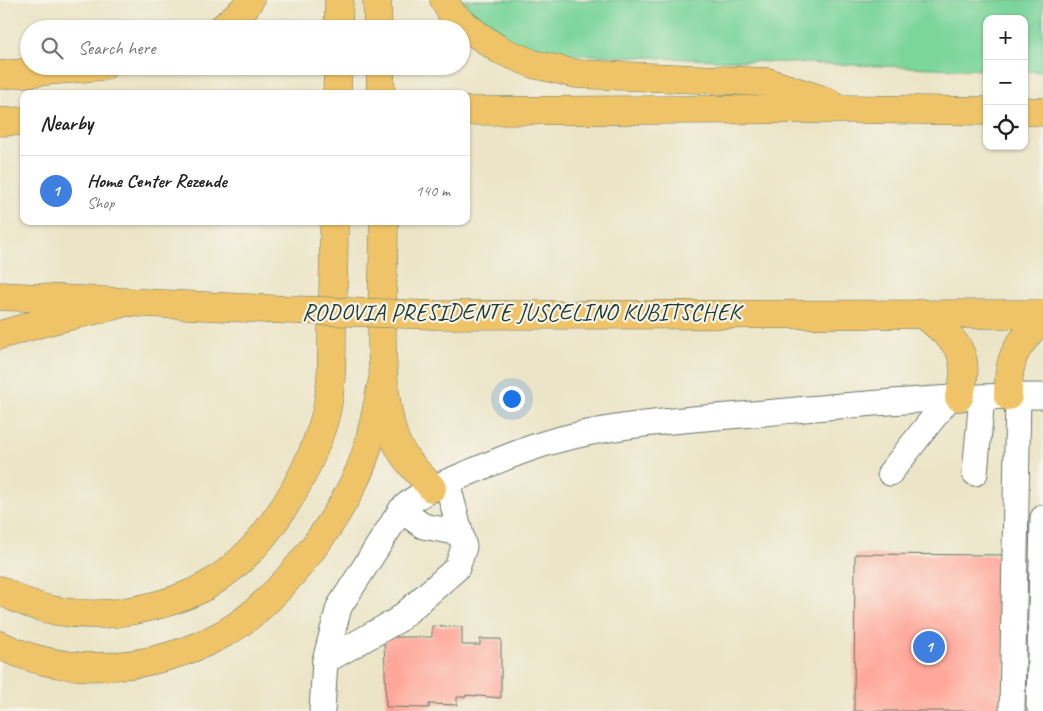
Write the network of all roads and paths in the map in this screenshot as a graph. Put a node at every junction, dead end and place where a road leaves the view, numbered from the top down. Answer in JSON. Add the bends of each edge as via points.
{"nodes":[{"id":1,"x":250,"y":0,"type":"edge"},
{"id":2,"x":339,"y":0,"type":"edge"},
{"id":3,"x":377,"y":0,"type":"edge"},
{"id":4,"x":444,"y":0,"type":"edge"},
{"id":5,"x":231,"y":20,"type":"edge"},
{"id":6,"x":338,"y":20,"type":"edge"},
{"id":7,"x":378,"y":20,"type":"edge"},
{"id":8,"x":459,"y":20,"type":"edge"},
{"id":9,"x":470,"y":29,"type":"edge"},
{"id":10,"x":20,"y":73,"type":"edge"},
{"id":11,"x":0,"y":75,"type":"edge"},
{"id":12,"x":338,"y":75,"type":"edge"},
{"id":13,"x":380,"y":75,"type":"edge"},
{"id":14,"x":337,"y":90,"type":"edge"},
{"id":15,"x":381,"y":90,"type":"edge"},
{"id":16,"x":849,"y":108,"type":"junction"},
{"id":17,"x":470,"y":111,"type":"edge"},
{"id":18,"x":983,"y":111,"type":"edge"},
{"id":19,"x":20,"y":121,"type":"edge"},
{"id":20,"x":0,"y":122,"type":"edge"},
{"id":21,"x":334,"y":225,"type":"edge"},
{"id":22,"x":384,"y":225,"type":"edge"},
{"id":23,"x":0,"y":296,"type":"edge"},
{"id":24,"x":133,"y":302,"type":"junction"},
{"id":25,"x":922,"y":313,"type":"junction"},
{"id":26,"x":1043,"y":316,"type":"edge"},
{"id":27,"x":0,"y":335,"type":"edge"},
{"id":28,"x":383,"y":378,"type":"junction"},
{"id":29,"x":1043,"y":396,"type":"edge"},
{"id":30,"x":983,"y":397,"type":"junction"},
{"id":31,"x":890,"y":472,"type":"dead end"},
{"id":32,"x":975,"y":473,"type":"dead end"},
{"id":33,"x":439,"y":485,"type":"junction"},
{"id":34,"x":401,"y":510,"type":"junction"},
{"id":35,"x":1043,"y":518,"type":"edge"},
{"id":36,"x":460,"y":533,"type":"junction"},
{"id":37,"x":0,"y":590,"type":"edge"},
{"id":38,"x":0,"y":645,"type":"edge"},
{"id":39,"x":325,"y":660,"type":"junction"},
{"id":40,"x":1043,"y":709,"type":"edge"},
{"id":41,"x":322,"y":711,"type":"edge"},
{"id":42,"x":1012,"y":711,"type":"edge"}],
"edges":[{"from":1,"to":5,"type":"main road"},
{"from":2,"to":6,"type":"main road"},
{"from":3,"to":7,"type":"main road"},
{"from":4,"to":8,"type":"main road"},
{"from":9,"to":16,"type":"main road","via":[[500,50],[533,64],[577,74],[768,82]]},
{"from":10,"to":11,"type":"main road"},
{"from":12,"to":14,"type":"main road"},
{"from":13,"to":15,"type":"main road"},
{"from":16,"to":17,"type":"main road"},
{"from":16,"to":18,"type":"main road"},
{"from":19,"to":20,"type":"main road"},
{"from":21,"to":37,"type":"main road","via":[[331,378],[325,415],[312,457],[279,516],[242,558],[206,586],[148,609],[96,615],[58,612],[11,597]]},
{"from":22,"to":28,"type":"main road"},
{"from":23,"to":24,"type":"main road","name":"RODOVIA PRESIDENTE JUSCELINO KUBITSCHEK"},
{"from":24,"to":25,"type":"main road","name":"RODOVIA PRESIDENTE JUSCELINO KUBITSCHEK","bridge":true,"via":[[434,315]]},
{"from":24,"to":27,"type":"main road"},
{"from":25,"to":26,"type":"main road","name":"RODOVIA PRESIDENTE JUSCELINO KUBITSCHEK"},
{"from":25,"to":30,"type":"main road","via":[[955,341],[962,354],[964,382]]},
{"from":26,"to":30,"type":"main road","via":[[1020,343],[1008,371]]},
{"from":28,"to":33,"type":"main road","via":[[394,436],[402,452]]},
{"from":28,"to":38,"type":"main road","via":[[357,478],[336,518],[297,568],[251,614],[224,634],[179,653],[113,668],[58,665]]},
{"from":29,"to":30,"type":"street"},
{"from":30,"to":31,"type":"street"},
{"from":30,"to":32,"type":"street"},
{"from":30,"to":33,"type":"street","via":[[850,404],[659,423],[578,435],[497,460]]},
{"from":30,"to":42,"type":"street"},
{"from":33,"to":34,"type":"street","via":[[412,499]]},
{"from":33,"to":36,"type":"street"},
{"from":34,"to":36,"type":"street","via":[[423,526]]},
{"from":34,"to":39,"type":"street","via":[[339,607]]},
{"from":35,"to":40,"type":"street","via":[[1039,705]]},
{"from":36,"to":39,"type":"street","via":[[464,547],[457,568],[398,620]]},
{"from":39,"to":41,"type":"street"}]}
